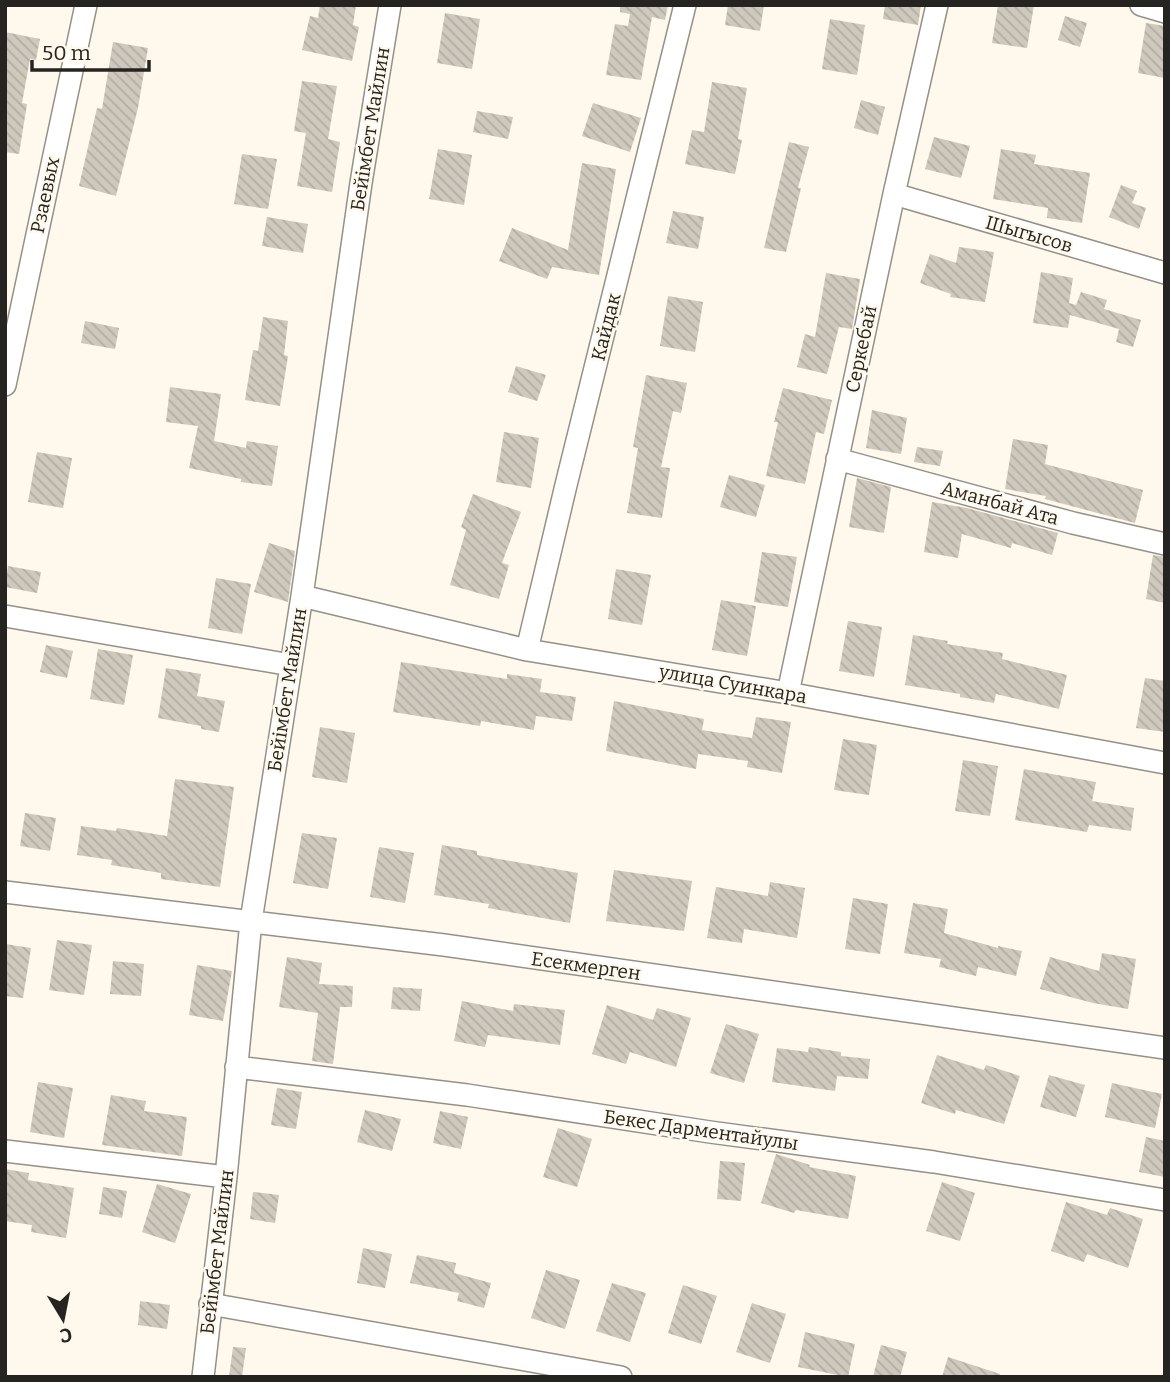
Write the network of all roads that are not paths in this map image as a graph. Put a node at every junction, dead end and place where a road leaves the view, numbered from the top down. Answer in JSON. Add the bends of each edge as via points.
{"nodes":[{"id":1,"x":86,"y":5,"type":"edge"},
{"id":2,"x":390,"y":5,"type":"edge"},
{"id":3,"x":685,"y":5,"type":"edge"},
{"id":4,"x":937,"y":5,"type":"edge"},
{"id":5,"x":1141,"y":5,"type":"edge"},
{"id":6,"x":1165,"y":12,"type":"edge"},
{"id":7,"x":894,"y":194,"type":"junction"},
{"id":8,"x":1165,"y":273,"type":"edge"},
{"id":9,"x":5,"y":385,"type":"edge"},
{"id":10,"x":837,"y":459,"type":"junction"},
{"id":11,"x":1165,"y":544,"type":"edge"},
{"id":12,"x":302,"y":596,"type":"junction"},
{"id":13,"x":5,"y":616,"type":"edge"},
{"id":14,"x":527,"y":650,"type":"junction"},
{"id":15,"x":291,"y":665,"type":"junction"},
{"id":16,"x":788,"y":693,"type":"junction"},
{"id":17,"x":1165,"y":762,"type":"edge"},
{"id":18,"x":5,"y":892,"type":"edge"},
{"id":19,"x":251,"y":921,"type":"junction"},
{"id":20,"x":1165,"y":1048,"type":"edge"},
{"id":21,"x":236,"y":1067,"type":"junction"},
{"id":22,"x":5,"y":1151,"type":"edge"},
{"id":23,"x":226,"y":1177,"type":"junction"},
{"id":24,"x":1165,"y":1200,"type":"edge"},
{"id":25,"x":210,"y":1304,"type":"junction"},
{"id":26,"x":203,"y":1377,"type":"edge"},
{"id":27,"x":621,"y":1377,"type":"edge"}],
"edges":[{"from":1,"to":9,"type":"street","name":"Рзаевых"},
{"from":2,"to":12,"type":"street","name":"Бейімбет Майлин"},
{"from":3,"to":14,"type":"street","name":"Кайдак"},
{"from":4,"to":7,"type":"street","name":"Серкебай"},
{"from":5,"to":6,"type":"street"},
{"from":7,"to":8,"type":"street","name":"Шыгысов"},
{"from":7,"to":10,"type":"street","name":"Серкебай"},
{"from":10,"to":11,"type":"street","name":"Аманбай Ата"},
{"from":10,"to":16,"type":"street","name":"Серкебай"},
{"from":12,"to":14,"type":"street","name":"улица Суинкара"},
{"from":12,"to":15,"type":"street","name":"Бейімбет Майлин"},
{"from":13,"to":15,"type":"street"},
{"from":14,"to":16,"type":"street","name":"улица Суинкара"},
{"from":15,"to":19,"type":"street","name":"Бейімбет Майлин"},
{"from":16,"to":17,"type":"street","name":"улица Суинкара"},
{"from":18,"to":19,"type":"street","name":"Eсекмерген"},
{"from":19,"to":20,"type":"street","name":"Eсекмерген"},
{"from":19,"to":21,"type":"street","name":"Бейімбет Майлин"},
{"from":21,"to":23,"type":"street","name":"Бейімбет Майлин"},
{"from":21,"to":24,"type":"street","name":"Бекес Дарментайулы","via":[[467,1095]]},
{"from":22,"to":23,"type":"street"},
{"from":23,"to":25,"type":"street","name":"Бейімбет Майлин"},
{"from":25,"to":26,"type":"street","name":"Бейімбет Майлин"},
{"from":25,"to":27,"type":"street"}]}
